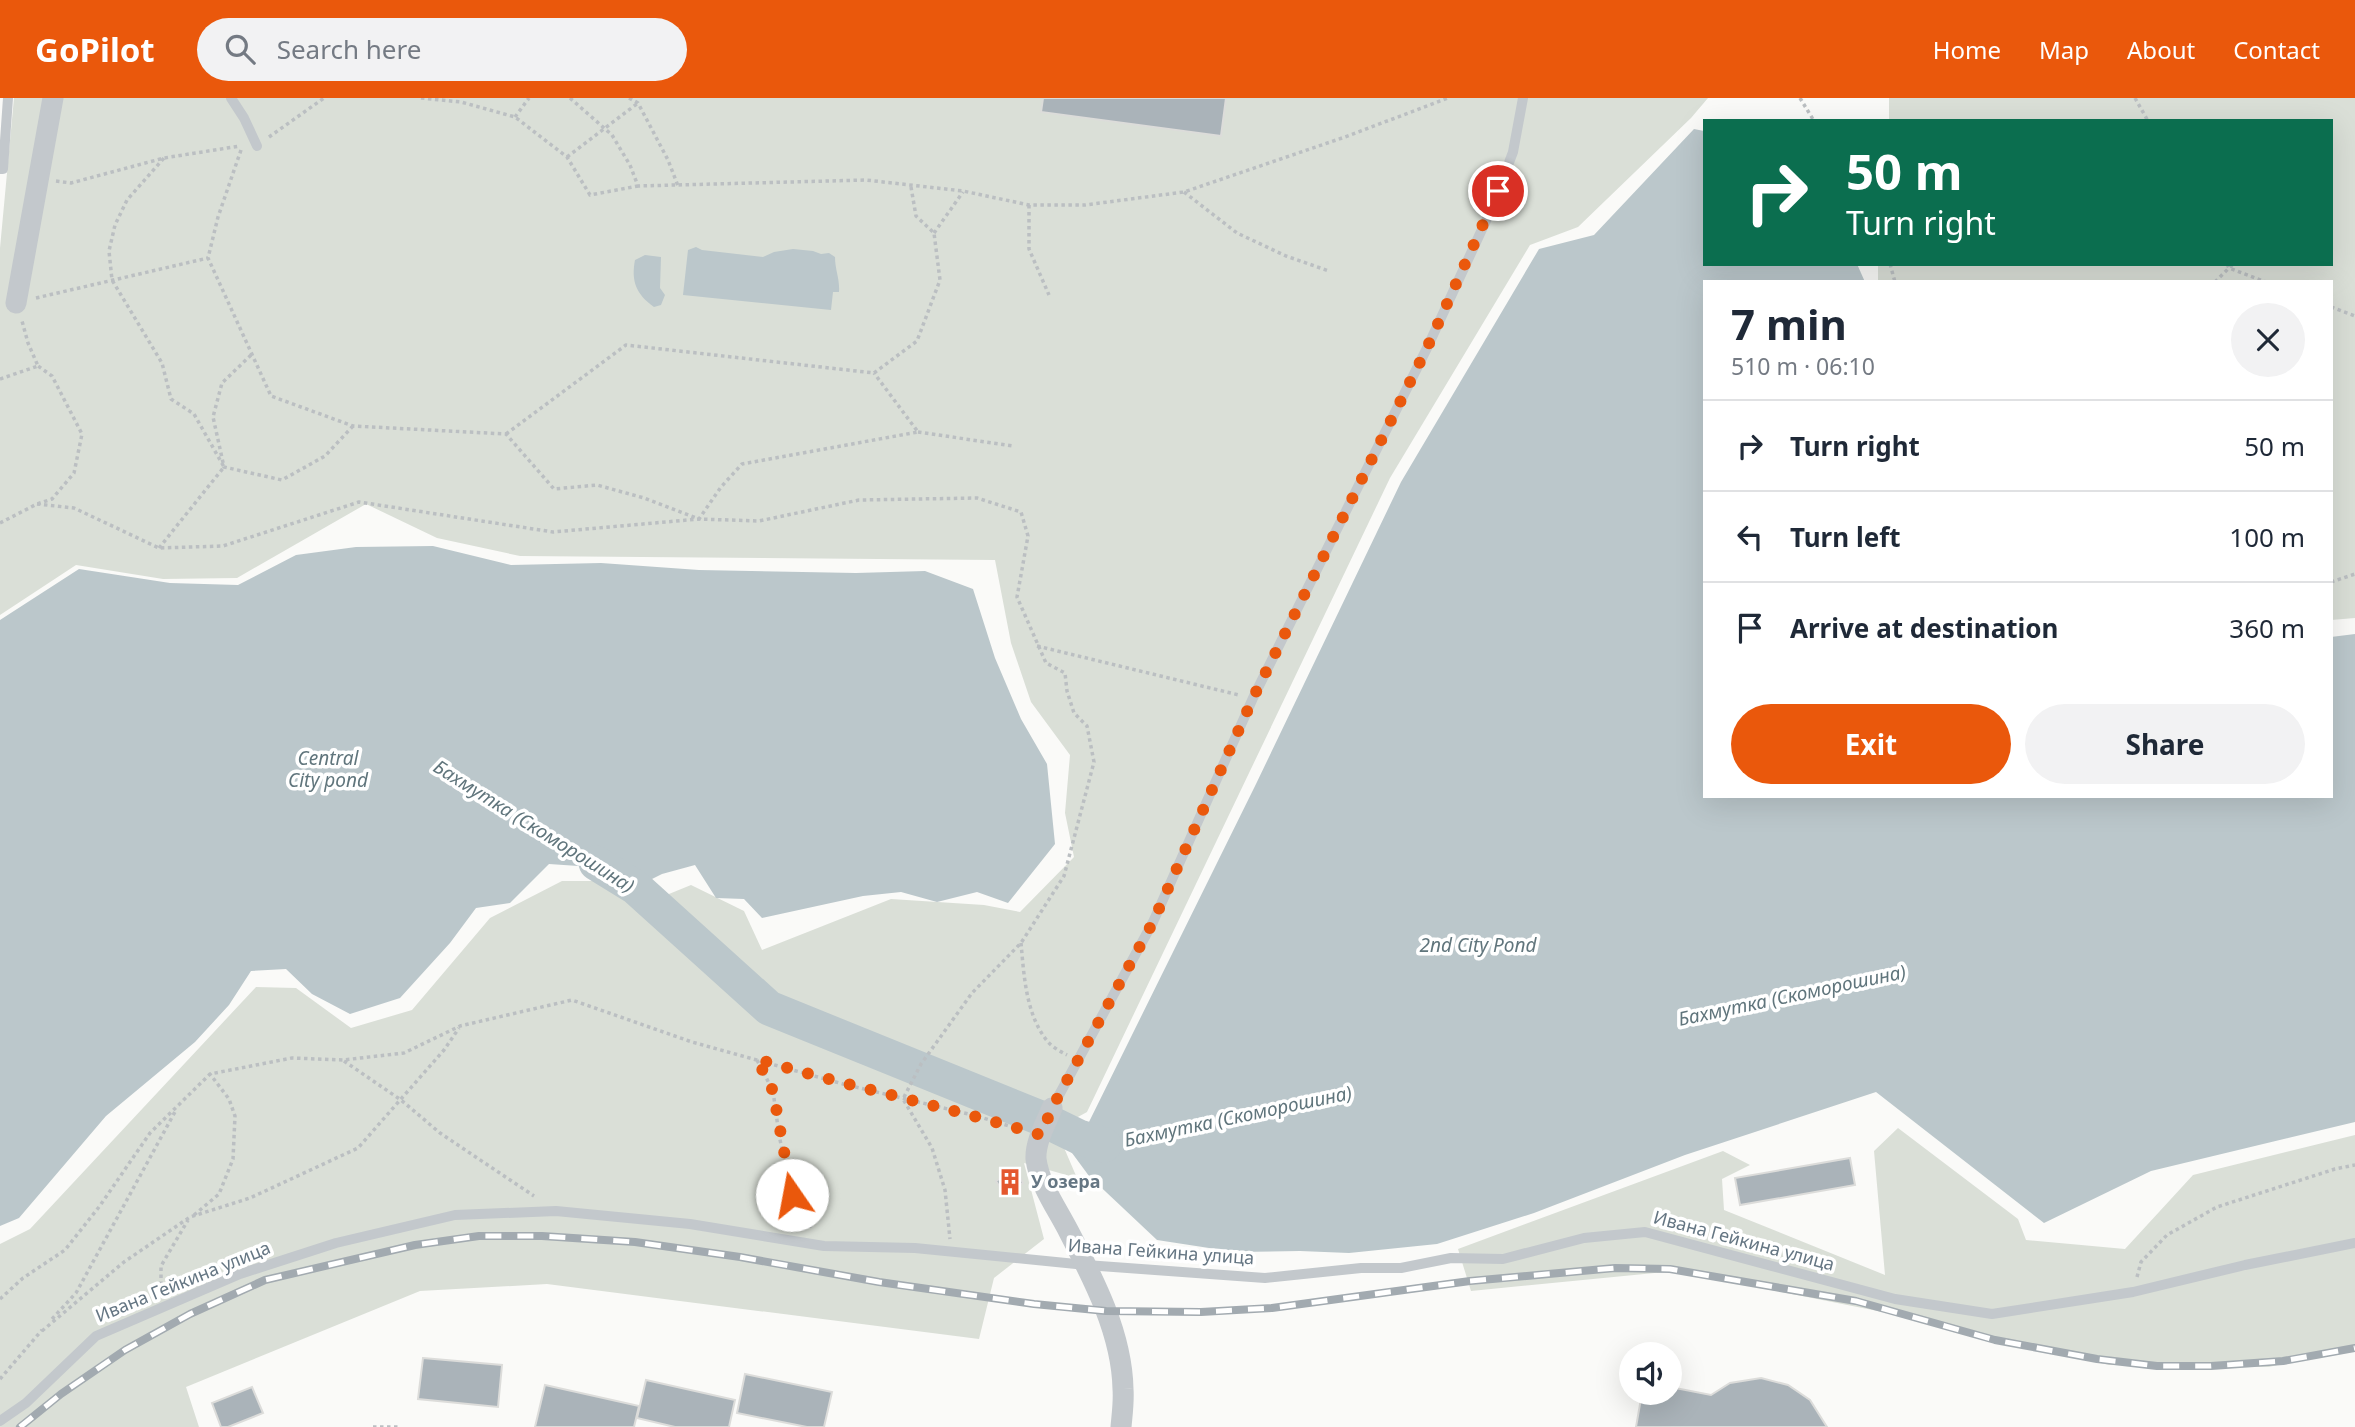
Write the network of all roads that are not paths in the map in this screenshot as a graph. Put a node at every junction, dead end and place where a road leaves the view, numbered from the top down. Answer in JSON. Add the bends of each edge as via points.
{"nodes":[{"id":1,"x":8,"y":98,"type":"edge"},
{"id":2,"x":52,"y":98,"type":"edge"},
{"id":3,"x":230,"y":98,"type":"edge"},
{"id":4,"x":1523,"y":98,"type":"edge"},
{"id":5,"x":257,"y":146,"type":"road end"},
{"id":6,"x":0,"y":169,"type":"edge"},
{"id":7,"x":16,"y":303,"type":"road end"},
{"id":8,"x":1052,"y":1108,"type":"joint"},
{"id":9,"x":2355,"y":1243,"type":"edge"},
{"id":10,"x":1086,"y":1265,"type":"junction"},
{"id":11,"x":0,"y":1421,"type":"edge"},
{"id":12,"x":1121,"y":1427,"type":"edge"}],
"edges":[{"from":1,"to":6,"type":"lane"},
{"from":2,"to":7,"type":"street"},
{"from":3,"to":5,"type":"lane"},
{"from":4,"to":8,"type":"lane","via":[[1513,152],[1491,210],[1427,348],[1253,698],[1153,922]]},
{"from":8,"to":10,"type":"street","via":[[1036,1156],[1039,1171]]},
{"from":9,"to":10,"type":"lane","name":"Ивана Гейкина улица","via":[[2133,1292],[1992,1314],[1895,1299],[1645,1232],[1584,1238],[1503,1259],[1451,1258],[1401,1268],[1265,1278]]},
{"from":10,"to":11,"type":"lane","name":"Ивана Гейкина улица","via":[[915,1248],[824,1246],[690,1224],[556,1211],[455,1215],[336,1243],[240,1274],[96,1336],[26,1403]]},
{"from":10,"to":12,"type":"street","via":[[1120,1357],[1124,1389]]}]}
